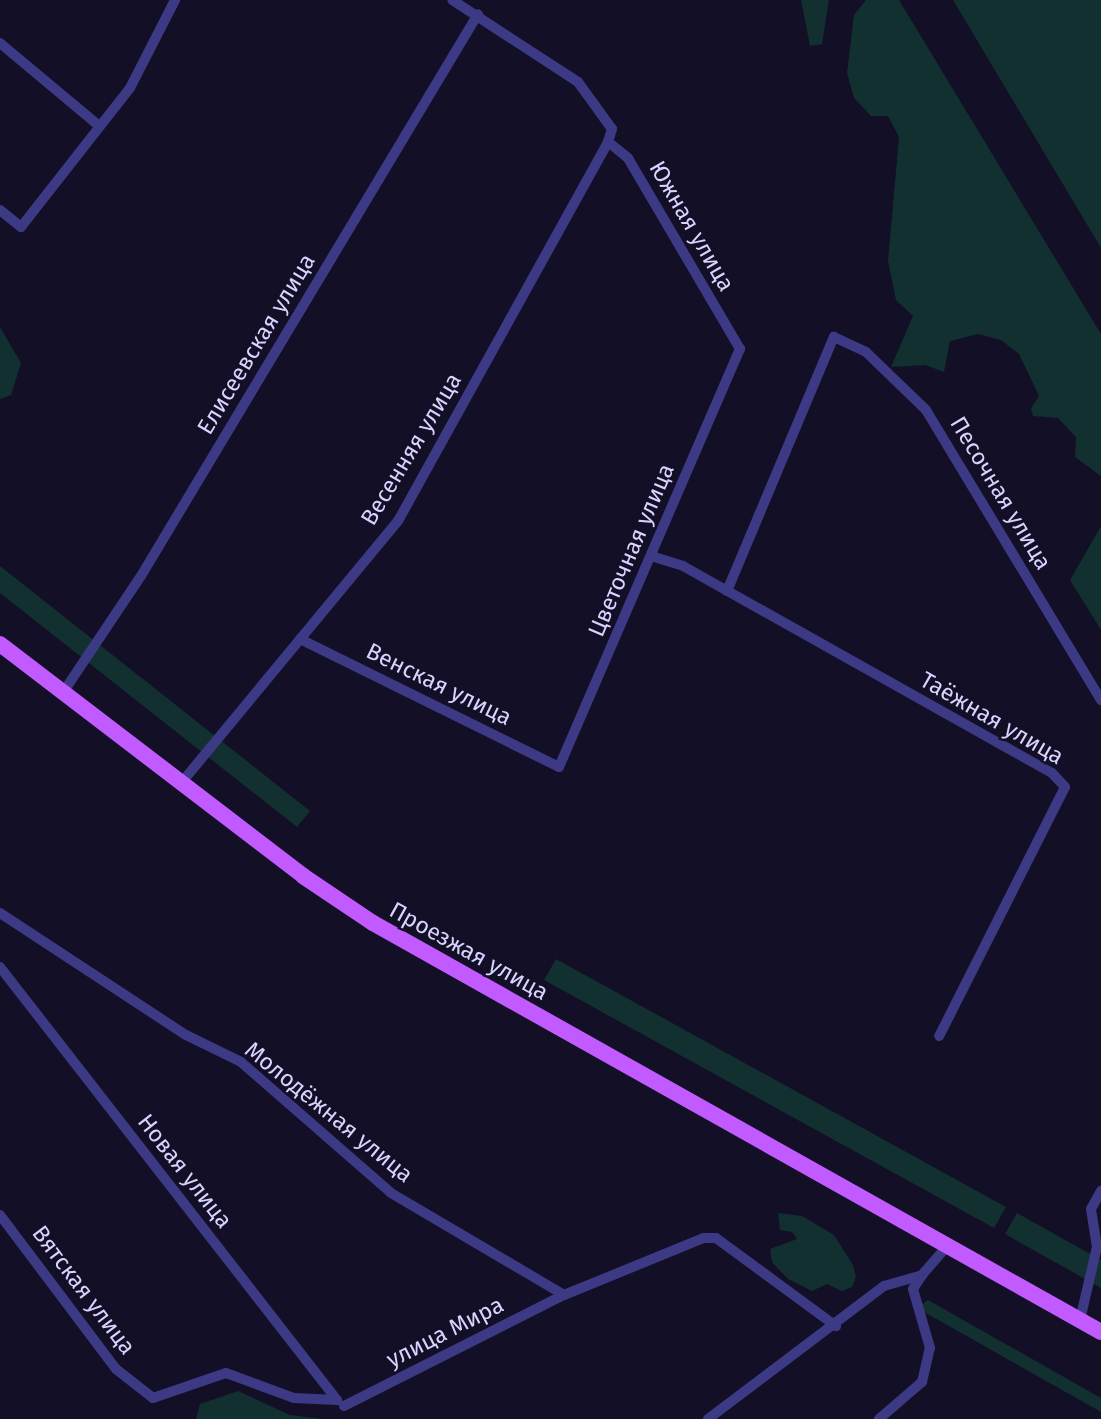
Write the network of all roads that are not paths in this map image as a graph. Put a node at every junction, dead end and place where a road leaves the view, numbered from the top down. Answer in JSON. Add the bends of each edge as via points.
{"nodes":[{"id":1,"x":175,"y":0,"type":"edge"},
{"id":2,"x":452,"y":0,"type":"edge"},
{"id":3,"x":478,"y":13,"type":"junction"},
{"id":4,"x":0,"y":43,"type":"edge"},
{"id":5,"x":98,"y":125,"type":"junction"},
{"id":6,"x":608,"y":142,"type":"junction"},
{"id":7,"x":0,"y":210,"type":"edge"},
{"id":8,"x":740,"y":349,"type":"joint"},
{"id":9,"x":651,"y":556,"type":"junction"},
{"id":10,"x":727,"y":591,"type":"junction"},
{"id":11,"x":300,"y":639,"type":"junction"},
{"id":12,"x":0,"y":644,"type":"edge"},
{"id":13,"x":64,"y":691,"type":"junction"},
{"id":14,"x":1101,"y":700,"type":"edge"},
{"id":15,"x":559,"y":766,"type":"joint"},
{"id":16,"x":182,"y":782,"type":"junction"},
{"id":17,"x":0,"y":913,"type":"edge"},
{"id":18,"x":0,"y":967,"type":"edge"},
{"id":19,"x":939,"y":1036,"type":"dead end"},
{"id":20,"x":1101,"y":1191,"type":"edge"},
{"id":21,"x":0,"y":1214,"type":"edge"},
{"id":22,"x":951,"y":1247,"type":"junction"},
{"id":23,"x":922,"y":1275,"type":"junction"},
{"id":24,"x":564,"y":1295,"type":"junction"},
{"id":25,"x":1080,"y":1320,"type":"junction"},
{"id":26,"x":836,"y":1326,"type":"junction"},
{"id":27,"x":1101,"y":1332,"type":"edge"},
{"id":28,"x":340,"y":1403,"type":"junction"},
{"id":29,"x":708,"y":1419,"type":"edge"},
{"id":30,"x":879,"y":1419,"type":"edge"}],
"edges":[{"from":1,"to":5,"type":"street","via":[[130,88]]},
{"from":2,"to":3,"type":"street"},
{"from":3,"to":6,"type":"street","via":[[578,82],[612,129]]},
{"from":3,"to":13,"type":"street","name":"Елисеевская улица","via":[[141,576]]},
{"from":4,"to":5,"type":"street"},
{"from":5,"to":7,"type":"street","via":[[21,227]]},
{"from":6,"to":8,"type":"street","name":"Южная улица","via":[[628,158]]},
{"from":6,"to":11,"type":"street","name":"Весенняя улица","via":[[398,521]]},
{"from":8,"to":9,"type":"street","name":"Цветочная улица"},
{"from":9,"to":10,"type":"street","name":"Таёжная улица","via":[[683,566]]},
{"from":9,"to":15,"type":"street","name":"Цветочная улица"},
{"from":10,"to":14,"type":"street","name":"Песочная улица","via":[[834,337],[866,352],[926,410]]},
{"from":10,"to":19,"type":"street","name":"Таёжная улица","via":[[1052,774],[1065,787]]},
{"from":11,"to":15,"type":"street","name":"Венская улица"},
{"from":11,"to":16,"type":"street","name":"Весенняя улица"},
{"from":12,"to":13,"type":"main road","name":"Проезжая улица"},
{"from":13,"to":16,"type":"main road","name":"Проезжая улица"},
{"from":16,"to":22,"type":"main road","name":"Проезжая улица","via":[[373,923]]},
{"from":17,"to":24,"type":"street","name":"Молодёжная улица","via":[[187,1035],[241,1062],[391,1193]]},
{"from":18,"to":28,"type":"street","name":"Новая улица"},
{"from":20,"to":25,"type":"street","via":[[1091,1209],[1097,1247]]},
{"from":21,"to":28,"type":"street","name":"Вятская улица","via":[[116,1369],[153,1398],[226,1373],[294,1398]]},
{"from":22,"to":23,"type":"street"},
{"from":22,"to":25,"type":"main road","name":"Проезжая улица"},
{"from":23,"to":26,"type":"street","via":[[884,1286]]},
{"from":23,"to":30,"type":"street","via":[[913,1289],[930,1348],[922,1382]]},
{"from":24,"to":26,"type":"street","name":"улица Мира","via":[[716,1238]]},
{"from":24,"to":28,"type":"street","name":"улица Мира"},
{"from":25,"to":27,"type":"main road","name":"Проезжая улица"},
{"from":26,"to":29,"type":"street"}]}
